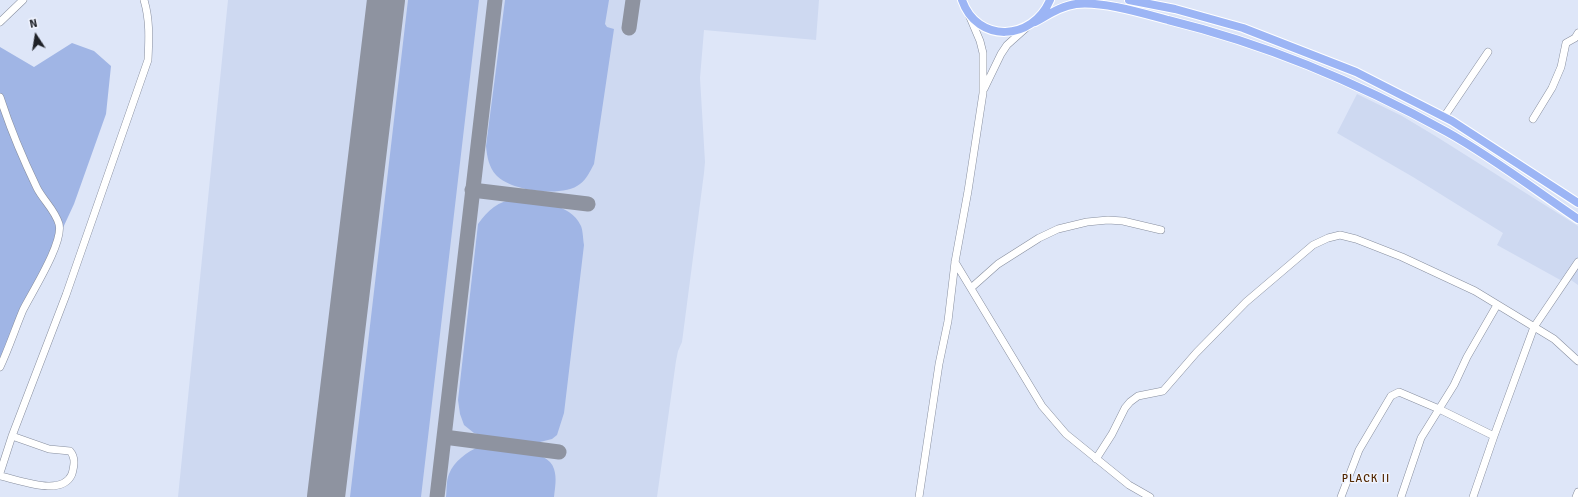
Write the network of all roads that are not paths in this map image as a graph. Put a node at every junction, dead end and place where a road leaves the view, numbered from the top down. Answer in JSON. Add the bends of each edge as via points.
{"nodes":[{"id":1,"x":23,"y":0,"type":"edge"},
{"id":2,"x":144,"y":0,"type":"edge"},
{"id":3,"x":962,"y":0,"type":"edge"},
{"id":4,"x":1050,"y":0,"type":"edge"},
{"id":5,"x":1129,"y":0,"type":"edge"},
{"id":6,"x":968,"y":12,"type":"junction"},
{"id":7,"x":0,"y":22,"type":"edge"},
{"id":8,"x":1035,"y":22,"type":"junction"},
{"id":9,"x":1027,"y":27,"type":"junction"},
{"id":10,"x":1578,"y":33,"type":"edge"},
{"id":11,"x":1488,"y":52,"type":"dead end"},
{"id":12,"x":982,"y":93,"type":"junction"},
{"id":13,"x":0,"y":97,"type":"edge"},
{"id":14,"x":1444,"y":117,"type":"junction"},
{"id":15,"x":1533,"y":119,"type":"dead end"},
{"id":16,"x":1578,"y":203,"type":"edge"},
{"id":17,"x":1578,"y":218,"type":"edge"},
{"id":18,"x":1161,"y":230,"type":"dead end"},
{"id":19,"x":955,"y":262,"type":"junction"},
{"id":20,"x":1578,"y":262,"type":"edge"},
{"id":21,"x":971,"y":288,"type":"junction"},
{"id":22,"x":1498,"y":305,"type":"junction"},
{"id":23,"x":1534,"y":327,"type":"junction"},
{"id":24,"x":1578,"y":361,"type":"edge"},
{"id":25,"x":0,"y":366,"type":"edge"},
{"id":26,"x":1439,"y":409,"type":"junction"},
{"id":27,"x":12,"y":436,"type":"junction"},
{"id":28,"x":1494,"y":436,"type":"junction"},
{"id":29,"x":1096,"y":459,"type":"junction"},
{"id":30,"x":0,"y":473,"type":"edge"},
{"id":31,"x":0,"y":476,"type":"edge"},
{"id":32,"x":1578,"y":492,"type":"edge"},
{"id":33,"x":920,"y":497,"type":"edge"},
{"id":34,"x":1150,"y":497,"type":"edge"},
{"id":35,"x":1341,"y":497,"type":"edge"},
{"id":36,"x":1401,"y":497,"type":"edge"},
{"id":37,"x":1473,"y":497,"type":"edge"},
{"id":38,"x":1576,"y":497,"type":"edge"}],
"edges":[{"from":1,"to":7,"type":"street"},
{"from":2,"to":27,"type":"street","via":[[150,37],[148,60],[66,295]]},
{"from":3,"to":6,"type":"main road"},
{"from":4,"to":8,"type":"main road"},
{"from":5,"to":14,"type":"main road","via":[[1175,9],[1243,28],[1356,72]]},
{"from":6,"to":9,"type":"main road","via":[[978,23],[1000,32],[1011,32]]},
{"from":6,"to":12,"type":"street","via":[[983,54]]},
{"from":8,"to":9,"type":"main road"},
{"from":8,"to":17,"type":"main road","via":[[1077,4],[1107,6],[1184,23],[1291,58],[1333,75],[1449,133]]},
{"from":9,"to":12,"type":"street","via":[[1007,45]]},
{"from":10,"to":15,"type":"street","via":[[1566,43],[1561,67],[1552,88]]},
{"from":11,"to":14,"type":"street"},
{"from":12,"to":19,"type":"street"},
{"from":13,"to":25,"type":"street","via":[[36,186],[59,225],[53,251],[24,309]]},
{"from":14,"to":16,"type":"main road"},
{"from":18,"to":21,"type":"street","via":[[1108,220],[1058,229],[998,264]]},
{"from":19,"to":21,"type":"street"},
{"from":19,"to":33,"type":"street"},
{"from":20,"to":23,"type":"street"},
{"from":21,"to":29,"type":"street","via":[[1042,406],[1066,434]]},
{"from":22,"to":23,"type":"street"},
{"from":22,"to":26,"type":"street"},
{"from":22,"to":29,"type":"street","via":[[1455,281],[1362,241],[1340,235],[1328,238],[1313,245],[1246,302],[1163,391],[1138,396],[1130,402]]},
{"from":23,"to":24,"type":"street","via":[[1554,339]]},
{"from":23,"to":28,"type":"street"},
{"from":26,"to":28,"type":"street"},
{"from":26,"to":35,"type":"street","via":[[1399,392],[1391,396],[1359,450]]},
{"from":26,"to":36,"type":"street","via":[[1421,438]]},
{"from":27,"to":30,"type":"street"},
{"from":27,"to":31,"type":"street","via":[[49,449],[70,451],[74,455],[70,481],[62,490],[45,492]]},
{"from":28,"to":37,"type":"street"},
{"from":29,"to":34,"type":"street","via":[[1129,485]]},
{"from":32,"to":38,"type":"street"}]}
